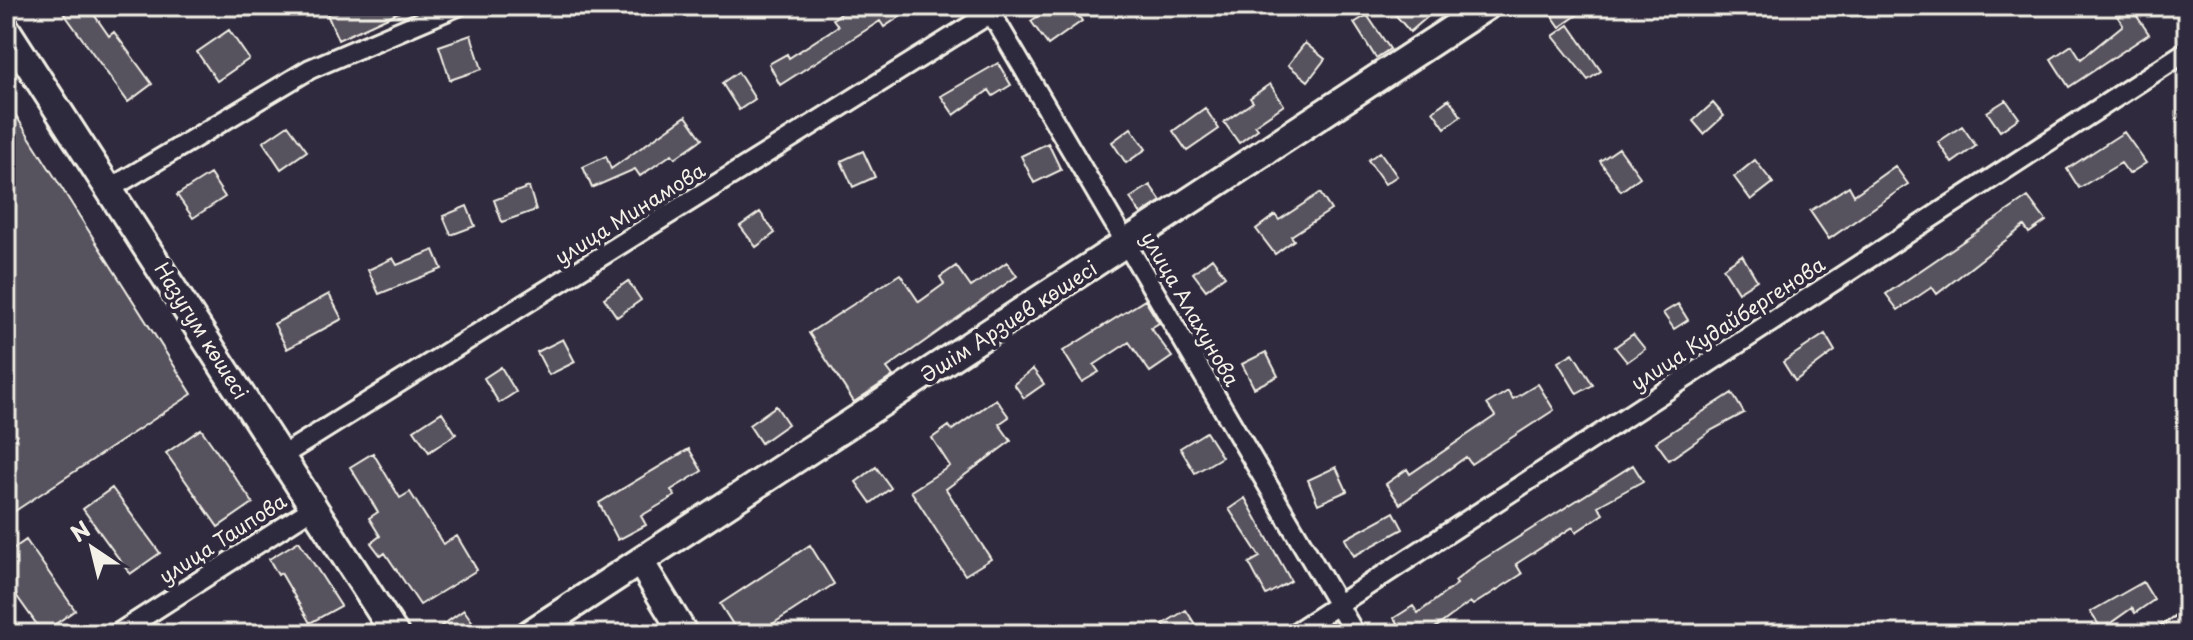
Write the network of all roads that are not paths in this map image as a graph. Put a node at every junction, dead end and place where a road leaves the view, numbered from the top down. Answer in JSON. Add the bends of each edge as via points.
{"nodes":[{"id":1,"x":458,"y":6,"type":"edge"},
{"id":2,"x":1487,"y":6,"type":"edge"},
{"id":3,"x":994,"y":9,"type":"edge"},
{"id":4,"x":6,"y":29,"type":"edge"},
{"id":5,"x":2187,"y":51,"type":"edge"},
{"id":6,"x":111,"y":188,"type":"junction"},
{"id":7,"x":1127,"y":245,"type":"junction"},
{"id":8,"x":280,"y":457,"type":"junction"},
{"id":9,"x":313,"y":508,"type":"junction"},
{"id":10,"x":641,"y":563,"type":"junction"},
{"id":11,"x":1337,"y":606,"type":"junction"},
{"id":12,"x":2187,"y":620,"type":"edge"},
{"id":13,"x":117,"y":634,"type":"edge"},
{"id":14,"x":395,"y":634,"type":"edge"},
{"id":15,"x":529,"y":634,"type":"edge"},
{"id":16,"x":684,"y":634,"type":"edge"},
{"id":17,"x":1293,"y":634,"type":"edge"},
{"id":18,"x":1355,"y":634,"type":"edge"},
{"id":19,"x":2168,"y":634,"type":"edge"}],
"edges":[{"from":1,"to":6,"type":"street","via":[[310,69]]},
{"from":2,"to":7,"type":"main road","name":"Әшім Арзиев көшесі"},
{"from":3,"to":7,"type":"street","name":"улица Алахунова"},
{"from":3,"to":8,"type":"street","name":"улица Минамова"},
{"from":4,"to":6,"type":"main road","name":"Назугум көшесі"},
{"from":5,"to":11,"type":"street","name":"улица Кудайбергенова"},
{"from":6,"to":8,"type":"main road","name":"Назугум көшесі"},
{"from":7,"to":10,"type":"main road","name":"Әшім Арзиев көшесі"},
{"from":7,"to":11,"type":"street","name":"улица Алахунова"},
{"from":8,"to":9,"type":"main road","name":"Назугум көшесі"},
{"from":9,"to":13,"type":"street","name":"улица Таипова"},
{"from":9,"to":14,"type":"main road","name":"Назугум көшесі"},
{"from":10,"to":15,"type":"main road","name":"Әшім Арзиев көшесі"},
{"from":10,"to":16,"type":"main road"},
{"from":11,"to":17,"type":"street","name":"улица Кудайбергенова"},
{"from":11,"to":18,"type":"street","name":"улица Алахунова"},
{"from":12,"to":19,"type":"street"}]}
